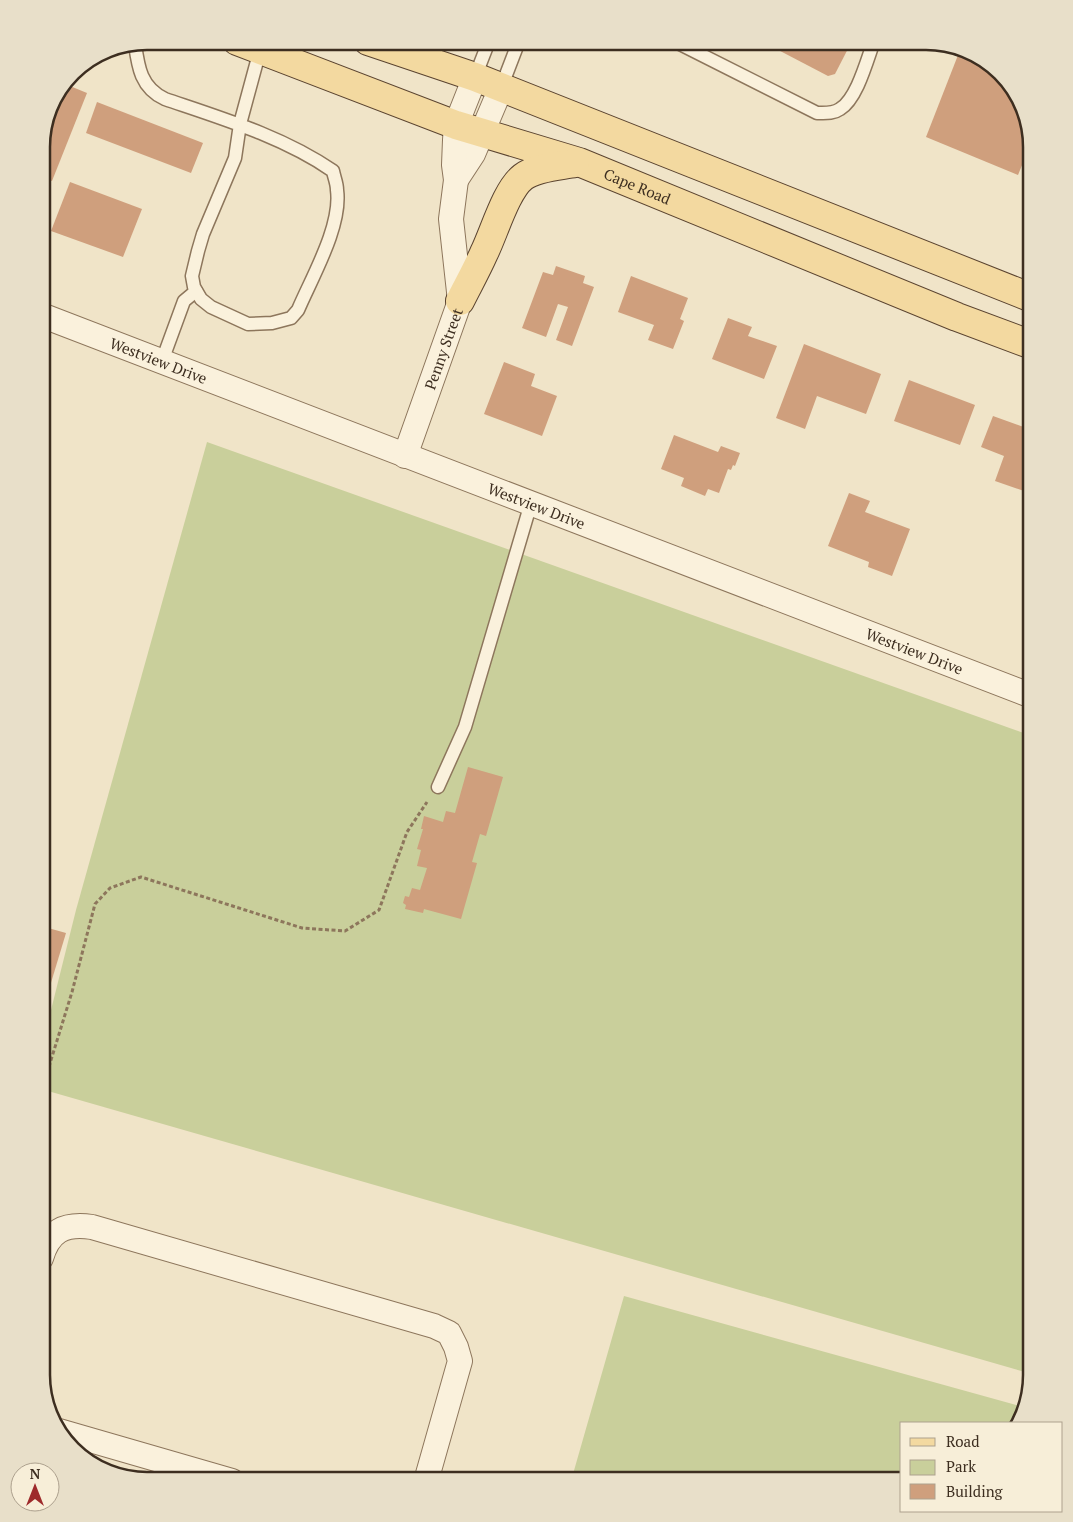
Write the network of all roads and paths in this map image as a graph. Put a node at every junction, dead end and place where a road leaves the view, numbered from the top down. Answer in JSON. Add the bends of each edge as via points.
{"nodes":[{"id":1,"x":248,"y":50,"type":"edge"},
{"id":2,"x":259,"y":50,"type":"edge"},
{"id":3,"x":395,"y":50,"type":"edge"},
{"id":4,"x":486,"y":50,"type":"edge"},
{"id":5,"x":515,"y":50,"type":"edge"},
{"id":6,"x":692,"y":50,"type":"edge"},
{"id":7,"x":871,"y":50,"type":"edge"},
{"id":8,"x":135,"y":51,"type":"edge"},
{"id":9,"x":475,"y":77,"type":"junction"},
{"id":10,"x":501,"y":88,"type":"junction"},
{"id":11,"x":240,"y":124,"type":"junction"},
{"id":12,"x":456,"y":125,"type":"junction"},
{"id":13,"x":482,"y":132,"type":"junction"},
{"id":14,"x":579,"y":162,"type":"junction"},
{"id":15,"x":456,"y":180,"type":"junction"},
{"id":16,"x":196,"y":291,"type":"junction"},
{"id":17,"x":1023,"y":294,"type":"edge"},
{"id":18,"x":460,"y":302,"type":"junction"},
{"id":19,"x":50,"y":319,"type":"edge"},
{"id":20,"x":1023,"y":342,"type":"edge"},
{"id":21,"x":162,"y":361,"type":"junction"},
{"id":22,"x":405,"y":456,"type":"junction"},
{"id":23,"x":531,"y":503,"type":"junction"},
{"id":24,"x":1023,"y":693,"type":"edge"},
{"id":25,"x":438,"y":787,"type":"joint"},
{"id":26,"x":50,"y":1067,"type":"edge"},
{"id":27,"x":50,"y":1238,"type":"edge"},
{"id":28,"x":70,"y":1434,"type":"edge"},
{"id":29,"x":204,"y":1472,"type":"edge"},
{"id":30,"x":429,"y":1472,"type":"edge"}],
"edges":[{"from":1,"to":11,"type":"lane"},
{"from":2,"to":12,"type":"main road","name":"Cape Road"},
{"from":3,"to":9,"type":"main road"},
{"from":4,"to":9,"type":"lane"},
{"from":5,"to":10,"type":"lane"},
{"from":6,"to":7,"type":"lane","via":[[817,113],[830,113],[845,106],[854,94]]},
{"from":8,"to":11,"type":"lane","via":[[144,82],[154,94]]},
{"from":9,"to":10,"type":"main road"},
{"from":9,"to":12,"type":"street","name":"Penny Street"},
{"from":10,"to":13,"type":"street","name":"Penny Street"},
{"from":10,"to":17,"type":"main road"},
{"from":11,"to":16,"type":"lane","via":[[235,158],[198,251],[192,276]]},
{"from":11,"to":16,"type":"lane","via":[[333,171],[338,191],[335,218],[329,240],[298,310],[291,318],[248,324],[210,307]]},
{"from":12,"to":13,"type":"main road","name":"Cape Road"},
{"from":12,"to":15,"type":"street","name":"Penny Street"},
{"from":13,"to":14,"type":"main road","name":"Cape Road"},
{"from":13,"to":15,"type":"street","name":"Penny Street","via":[[473,154]]},
{"from":14,"to":18,"type":"main road","via":[[535,171],[516,185]]},
{"from":14,"to":20,"type":"main road","name":"Cape Road"},
{"from":15,"to":18,"type":"street","name":"Penny Street","via":[[451,219]]},
{"from":16,"to":21,"type":"lane","via":[[184,302]]},
{"from":18,"to":22,"type":"street","name":"Penny Street"},
{"from":19,"to":21,"type":"street","name":"Westview Drive"},
{"from":21,"to":22,"type":"street","name":"Westview Drive"},
{"from":22,"to":23,"type":"street","name":"Westview Drive"},
{"from":23,"to":24,"type":"street","name":"Westview Drive"},
{"from":23,"to":25,"type":"lane","via":[[465,727]]},
{"from":25,"to":26,"type":"path","via":[[407,832],[379,910],[345,931],[302,928],[141,876],[110,888],[95,904]]},
{"from":27,"to":30,"type":"street","via":[[66,1228],[92,1227],[449,1333],[460,1361]]},
{"from":28,"to":29,"type":"street"}]}
